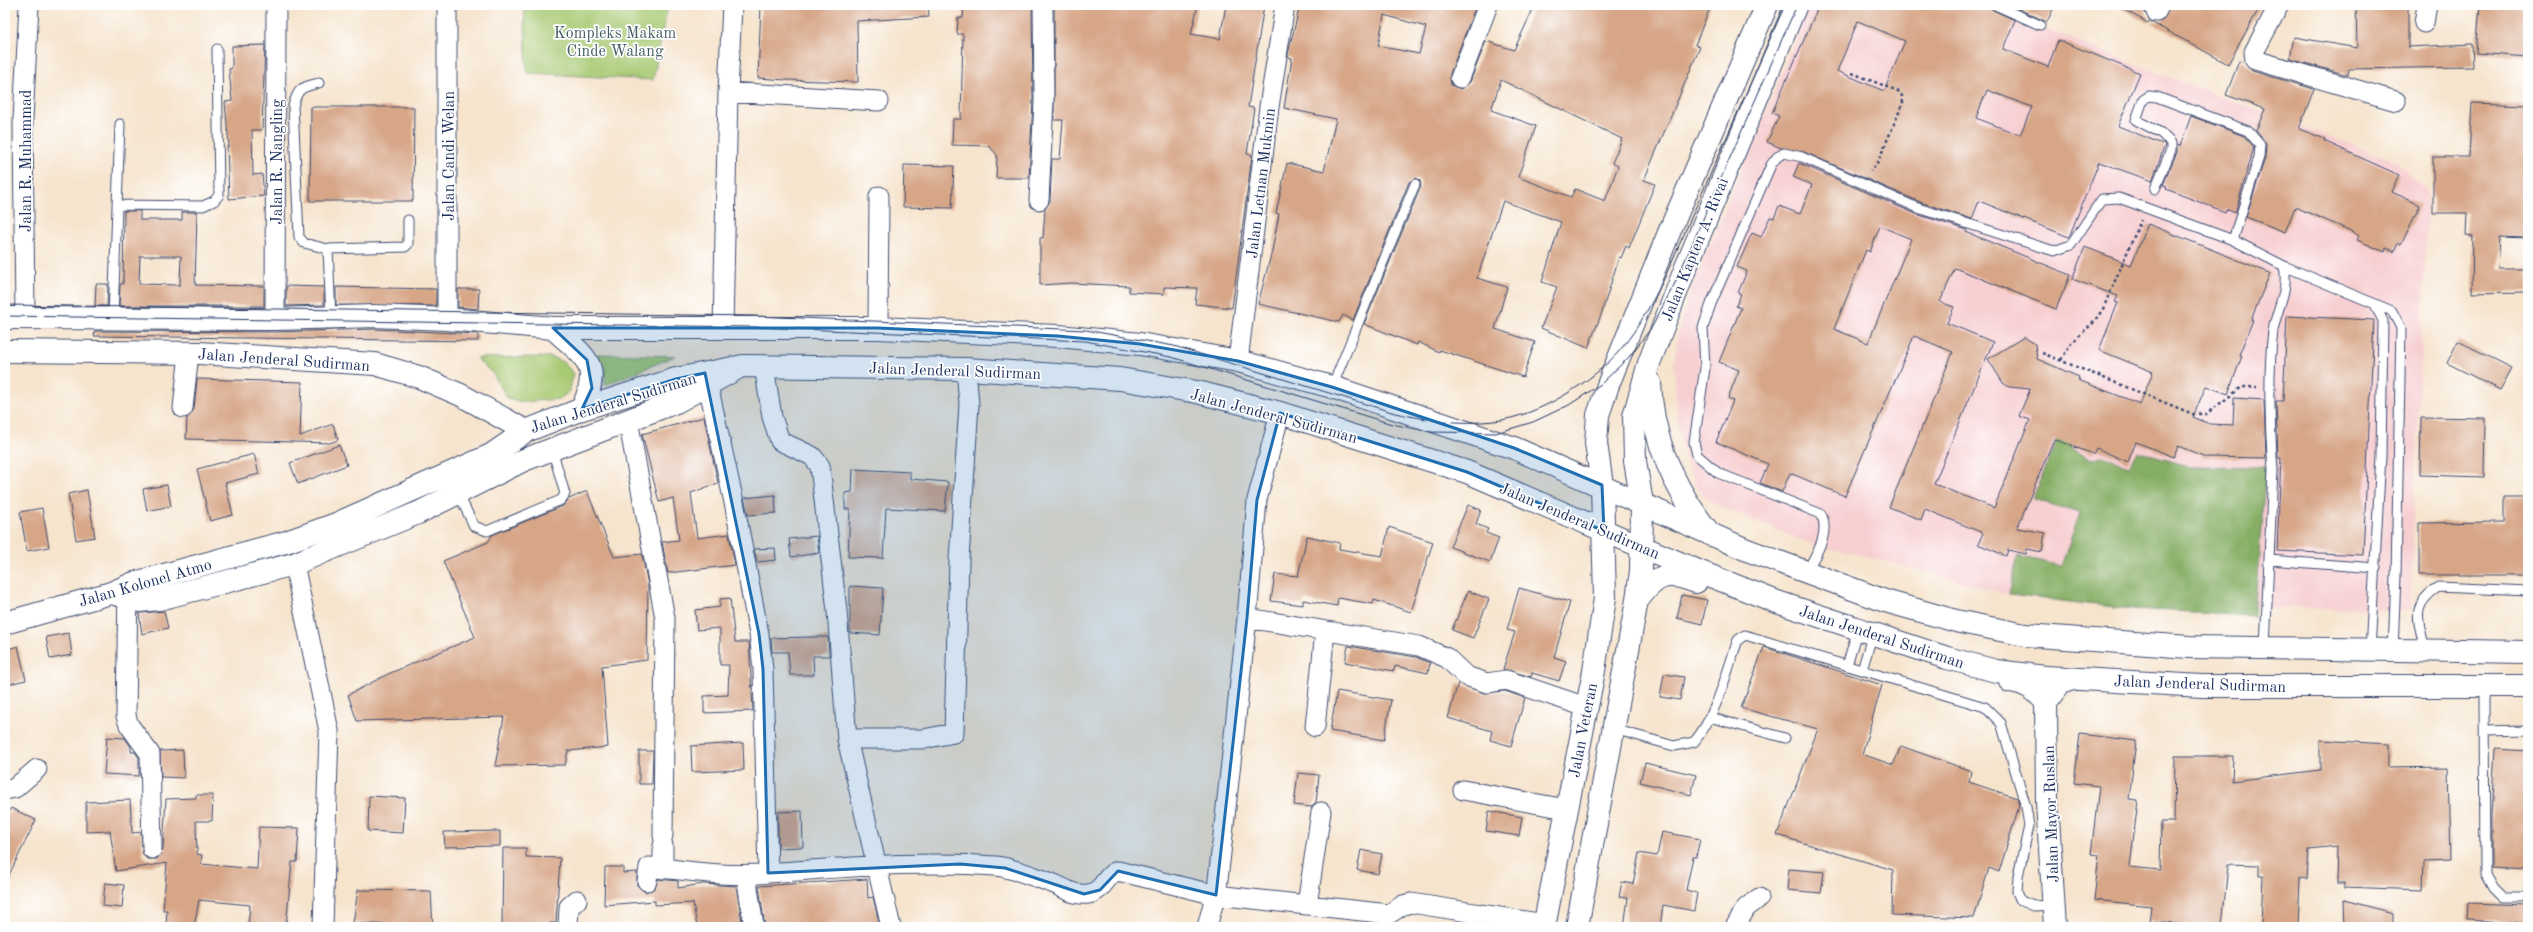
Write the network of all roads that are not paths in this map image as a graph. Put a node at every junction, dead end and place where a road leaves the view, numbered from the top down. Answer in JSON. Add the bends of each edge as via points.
{"nodes":[{"id":1,"x":29,"y":5,"type":"edge"},
{"id":2,"x":276,"y":5,"type":"edge"},
{"id":3,"x":447,"y":5,"type":"edge"},
{"id":4,"x":732,"y":5,"type":"edge"},
{"id":5,"x":1043,"y":5,"type":"edge"},
{"id":6,"x":1285,"y":5,"type":"edge"},
{"id":7,"x":1488,"y":5,"type":"edge"},
{"id":8,"x":1767,"y":5,"type":"edge"},
{"id":9,"x":1796,"y":5,"type":"edge"},
{"id":10,"x":1995,"y":5,"type":"edge"},
{"id":11,"x":2278,"y":5,"type":"edge"},
{"id":12,"x":2040,"y":25,"type":"dead end"},
{"id":13,"x":216,"y":49,"type":"dead end"},
{"id":14,"x":1460,"y":78,"type":"dead end"},
{"id":15,"x":319,"y":83,"type":"dead end"},
{"id":16,"x":728,"y":92,"type":"junction"},
{"id":17,"x":879,"y":101,"type":"dead end"},
{"id":18,"x":2396,"y":101,"type":"dead end"},
{"id":19,"x":120,"y":124,"type":"dead end"},
{"id":20,"x":1415,"y":184,"type":"dead end"},
{"id":21,"x":2155,"y":189,"type":"dead end"},
{"id":22,"x":879,"y":196,"type":"dead end"},
{"id":23,"x":1039,"y":200,"type":"dead end"},
{"id":24,"x":117,"y":205,"type":"junction"},
{"id":25,"x":408,"y":220,"type":"dead end"},
{"id":26,"x":2233,"y":240,"type":"junction"},
{"id":27,"x":328,"y":249,"type":"junction"},
{"id":28,"x":2284,"y":266,"type":"junction"},
{"id":29,"x":2375,"y":304,"type":"junction"},
{"id":30,"x":447,"y":307,"type":"dead end"},
{"id":31,"x":15,"y":318,"type":"edge"},
{"id":32,"x":113,"y":318,"type":"junction"},
{"id":33,"x":331,"y":318,"type":"junction"},
{"id":34,"x":275,"y":319,"type":"junction"},
{"id":35,"x":553,"y":328,"type":"junction"},
{"id":36,"x":878,"y":328,"type":"junction"},
{"id":37,"x":723,"y":329,"type":"junction"},
{"id":38,"x":5,"y":350,"type":"edge"},
{"id":39,"x":188,"y":353,"type":"junction"},
{"id":40,"x":1238,"y":361,"type":"junction"},
{"id":41,"x":1649,"y":363,"type":"junction"},
{"id":42,"x":753,"y":366,"type":"junction"},
{"id":43,"x":966,"y":369,"type":"junction"},
{"id":44,"x":708,"y":385,"type":"junction"},
{"id":45,"x":1332,"y":386,"type":"junction"},
{"id":46,"x":183,"y":408,"type":"dead end"},
{"id":47,"x":582,"y":409,"type":"junction"},
{"id":48,"x":1280,"y":413,"type":"junction"},
{"id":49,"x":628,"y":420,"type":"junction"},
{"id":50,"x":526,"y":431,"type":"junction"},
{"id":51,"x":552,"y":449,"type":"junction"},
{"id":52,"x":1602,"y":485,"type":"junction"},
{"id":53,"x":458,"y":493,"type":"junction"},
{"id":54,"x":1642,"y":503,"type":"junction"},
{"id":55,"x":1604,"y":531,"type":"junction"},
{"id":56,"x":1711,"y":535,"type":"junction"},
{"id":57,"x":1640,"y":545,"type":"junction"},
{"id":58,"x":2269,"y":560,"type":"junction"},
{"id":59,"x":294,"y":564,"type":"junction"},
{"id":60,"x":2376,"y":568,"type":"junction"},
{"id":61,"x":1806,"y":573,"type":"junction"},
{"id":62,"x":2528,"y":591,"type":"edge"},
{"id":63,"x":123,"y":592,"type":"junction"},
{"id":64,"x":1637,"y":601,"type":"junction"},
{"id":65,"x":1247,"y":618,"type":"junction"},
{"id":66,"x":5,"y":623,"type":"edge"},
{"id":67,"x":1325,"y":631,"type":"junction"},
{"id":68,"x":1863,"y":640,"type":"junction"},
{"id":69,"x":2265,"y":648,"type":"junction"},
{"id":70,"x":2370,"y":650,"type":"junction"},
{"id":71,"x":2393,"y":651,"type":"junction"},
{"id":72,"x":2425,"y":652,"type":"junction"},
{"id":73,"x":2528,"y":652,"type":"edge"},
{"id":74,"x":1847,"y":666,"type":"junction"},
{"id":75,"x":1862,"y":670,"type":"junction"},
{"id":76,"x":2073,"y":678,"type":"junction"},
{"id":77,"x":2486,"y":685,"type":"junction"},
{"id":78,"x":2528,"y":686,"type":"edge"},
{"id":79,"x":2046,"y":702,"type":"junction"},
{"id":80,"x":1586,"y":707,"type":"junction"},
{"id":81,"x":1710,"y":717,"type":"junction"},
{"id":82,"x":1315,"y":727,"type":"dead end"},
{"id":83,"x":1612,"y":728,"type":"junction"},
{"id":84,"x":2528,"y":730,"type":"edge"},
{"id":85,"x":2485,"y":731,"type":"junction"},
{"id":86,"x":1785,"y":738,"type":"dead end"},
{"id":87,"x":847,"y":739,"type":"junction"},
{"id":88,"x":37,"y":769,"type":"dead end"},
{"id":89,"x":5,"y":790,"type":"edge"},
{"id":90,"x":1463,"y":790,"type":"dead end"},
{"id":91,"x":1566,"y":809,"type":"junction"},
{"id":92,"x":1321,"y":812,"type":"dead end"},
{"id":93,"x":152,"y":850,"type":"dead end"},
{"id":94,"x":876,"y":866,"type":"junction"},
{"id":95,"x":663,"y":869,"type":"junction"},
{"id":96,"x":768,"y":873,"type":"junction"},
{"id":97,"x":746,"y":875,"type":"junction"},
{"id":98,"x":647,"y":880,"type":"dead end"},
{"id":99,"x":1216,"y":895,"type":"junction"},
{"id":100,"x":2528,"y":897,"type":"edge"},
{"id":101,"x":1759,"y":898,"type":"dead end"},
{"id":102,"x":577,"y":900,"type":"dead end"},
{"id":103,"x":1307,"y":905,"type":"junction"},
{"id":104,"x":2050,"y":905,"type":"junction"},
{"id":105,"x":1544,"y":926,"type":"edge"},
{"id":106,"x":323,"y":927,"type":"edge"},
{"id":107,"x":568,"y":927,"type":"edge"},
{"id":108,"x":754,"y":927,"type":"edge"},
{"id":109,"x":891,"y":927,"type":"edge"},
{"id":110,"x":1206,"y":927,"type":"edge"},
{"id":111,"x":1577,"y":927,"type":"edge"},
{"id":112,"x":1735,"y":927,"type":"edge"},
{"id":113,"x":2055,"y":927,"type":"edge"}],
"edges":[{"from":1,"to":31,"type":"street","name":"Jalan R. Muhammad"},
{"from":2,"to":34,"type":"street","name":"Jalan R. Nangling"},
{"from":3,"to":30,"type":"street","name":"Jalan Candi Welan"},
{"from":4,"to":16,"type":"street"},
{"from":5,"to":23,"type":"street","via":[[1044,100]]},
{"from":6,"to":40,"type":"street","name":"Jalan Letnan Mukmin","via":[[1269,107]]},
{"from":7,"to":14,"type":"street"},
{"from":8,"to":52,"type":"main road","name":"Jalan Kapten A. Rivai","via":[[1670,230],[1608,385],[1598,415],[1596,443]]},
{"from":9,"to":41,"type":"main road","name":"Jalan Kapten A. Rivai","via":[[1686,267]]},
{"from":10,"to":12,"type":"lane"},
{"from":11,"to":18,"type":"street","via":[[2254,52],[2255,60]]},
{"from":13,"to":24,"type":"lane","via":[[219,194],[214,201],[203,206]]},
{"from":15,"to":27,"type":"lane","via":[[303,87],[296,93],[293,106],[299,237],[304,243]]},
{"from":16,"to":17,"type":"street"},
{"from":16,"to":37,"type":"street"},
{"from":19,"to":24,"type":"lane"},
{"from":20,"to":45,"type":"lane"},
{"from":21,"to":26,"type":"lane","via":[[2171,150],[2171,143],[2161,133],[2136,120],[2143,100],[2149,96],[2248,131],[2260,145],[2259,157]]},
{"from":22,"to":36,"type":"street"},
{"from":24,"to":32,"type":"lane"},
{"from":25,"to":27,"type":"lane","via":[[408,244],[405,247]]},
{"from":26,"to":28,"type":"lane"},
{"from":26,"to":61,"type":"lane","via":[[2119,198],[2102,199],[2071,245],[2054,251],[1918,208],[1792,153],[1784,153],[1777,157],[1771,165],[1711,304],[1704,328],[1705,368],[1694,442],[1697,455],[1718,473],[1821,514],[1825,529]]},
{"from":27,"to":33,"type":"lane"},
{"from":28,"to":29,"type":"lane"},
{"from":28,"to":58,"type":"lane","via":[[2287,281],[2273,331],[2273,470]]},
{"from":29,"to":60,"type":"lane","via":[[2383,321]]},
{"from":29,"to":71,"type":"lane","via":[[2392,311],[2401,328]]},
{"from":31,"to":32,"type":"main road"},
{"from":32,"to":34,"type":"main road"},
{"from":33,"to":34,"type":"main road"},
{"from":33,"to":35,"type":"main road","via":[[374,316],[447,319]]},
{"from":35,"to":37,"type":"main road"},
{"from":35,"to":47,"type":"main road","via":[[587,360],[592,388]]},
{"from":36,"to":37,"type":"main road"},
{"from":36,"to":40,"type":"main road","via":[[1095,339]]},
{"from":38,"to":39,"type":"main road","name":"Jalan Jenderal Sudirman"},
{"from":39,"to":46,"type":"street"},
{"from":39,"to":50,"type":"main road","name":"Jalan Jenderal Sudirman","via":[[374,364],[419,377],[461,395]]},
{"from":40,"to":45,"type":"main road"},
{"from":41,"to":54,"type":"main road","name":"Jalan Kapten A. Rivai","via":[[1634,416],[1635,461]]},
{"from":41,"to":56,"type":"main road","via":[[1651,411],[1662,452],[1680,492]]},
{"from":42,"to":43,"type":"main road","name":"Jalan Jenderal Sudirman"},
{"from":42,"to":44,"type":"main road"},
{"from":42,"to":47,"type":"main road","name":"Jalan Jenderal Sudirman","via":[[676,379]]},
{"from":42,"to":87,"type":"street","via":[[780,441],[812,456],[820,466],[837,611]]},
{"from":43,"to":48,"type":"main road","name":"Jalan Jenderal Sudirman","via":[[1120,379],[1197,392]]},
{"from":43,"to":87,"type":"street","via":[[969,404],[959,560],[954,733],[923,739]]},
{"from":44,"to":49,"type":"main road","via":[[676,402]]},
{"from":44,"to":96,"type":"street","via":[[759,634],[763,669]]},
{"from":45,"to":52,"type":"main road","via":[[1514,448]]},
{"from":47,"to":50,"type":"main road","name":"Jalan Jenderal Sudirman"},
{"from":48,"to":55,"type":"main road","name":"Jalan Jenderal Sudirman","via":[[1467,472]]},
{"from":48,"to":65,"type":"street","via":[[1257,500]]},
{"from":49,"to":51,"type":"main road"},
{"from":49,"to":95,"type":"street","via":[[665,618]]},
{"from":50,"to":63,"type":"main road","name":"Jalan Kolonel Atmo","via":[[491,455],[336,524]]},
{"from":51,"to":53,"type":"main road"},
{"from":51,"to":53,"type":"lane","via":[[565,494],[561,500],[487,531],[474,526]]},
{"from":52,"to":54,"type":"main road"},
{"from":52,"to":55,"type":"main road","name":"Jalan Kapten A. Rivai"},
{"from":53,"to":59,"type":"main road","via":[[418,513]]},
{"from":54,"to":56,"type":"main road"},
{"from":54,"to":57,"type":"main road","name":"Jalan Kapten A. Rivai"},
{"from":55,"to":57,"type":"main road","name":"Jalan Jenderal Sudirman"},
{"from":55,"to":80,"type":"main road","name":"Jalan Veteran","via":[[1605,598]]},
{"from":56,"to":61,"type":"main road"},
{"from":57,"to":64,"type":"main road","name":"Jalan Veteran","via":[[1641,571]]},
{"from":57,"to":76,"type":"main road","name":"Jalan Jenderal Sudirman","via":[[1777,602],[1947,658],[1996,671]]},
{"from":58,"to":60,"type":"lane"},
{"from":58,"to":69,"type":"lane"},
{"from":59,"to":63,"type":"main road","via":[[159,599],[140,601]]},
{"from":59,"to":106,"type":"street","via":[[329,731]]},
{"from":60,"to":70,"type":"lane"},
{"from":61,"to":69,"type":"main road","via":[[1892,603],[1956,621],[2025,635],[2189,647]]},
{"from":62,"to":72,"type":"lane","via":[[2438,587],[2423,599],[2418,607]]},
{"from":63,"to":66,"type":"main road","name":"Jalan Kolonel Atmo"},
{"from":63,"to":93,"type":"street","via":[[126,716],[129,725],[150,754]]},
{"from":64,"to":68,"type":"main road","via":[[1657,578],[1675,575]]},
{"from":64,"to":83,"type":"main road","name":"Jalan Veteran"},
{"from":65,"to":67,"type":"street"},
{"from":65,"to":99,"type":"street"},
{"from":67,"to":80,"type":"street","via":[[1419,646],[1447,658],[1466,676],[1487,683],[1506,680]]},
{"from":67,"to":82,"type":"street"},
{"from":68,"to":74,"type":"lane"},
{"from":68,"to":75,"type":"lane"},
{"from":68,"to":79,"type":"main road","via":[[1947,670],[1982,679],[2025,684]]},
{"from":69,"to":70,"type":"main road"},
{"from":70,"to":71,"type":"main road"},
{"from":71,"to":72,"type":"main road"},
{"from":72,"to":73,"type":"main road"},
{"from":74,"to":75,"type":"lane"},
{"from":74,"to":81,"type":"lane","via":[[1745,635],[1741,636]]},
{"from":75,"to":104,"type":"lane","via":[[1985,707],[2001,723],[2024,796],[2029,826],[2018,876],[2018,892],[2021,901],[2033,906]]},
{"from":76,"to":77,"type":"main road","name":"Jalan Jenderal Sudirman","via":[[2202,686]]},
{"from":76,"to":79,"type":"main road","via":[[2060,683]]},
{"from":77,"to":78,"type":"main road","name":"Jalan Jenderal Sudirman"},
{"from":77,"to":85,"type":"lane"},
{"from":79,"to":104,"type":"main road","name":"Jalan Mayor Ruslan"},
{"from":80,"to":91,"type":"main road","name":"Jalan Veteran"},
{"from":81,"to":83,"type":"lane","via":[[1694,742],[1684,745],[1674,746]]},
{"from":81,"to":86,"type":"lane"},
{"from":83,"to":111,"type":"main road","name":"Jalan Veteran"},
{"from":84,"to":85,"type":"lane"},
{"from":85,"to":100,"type":"lane","via":[[2485,874],[2502,897]]},
{"from":87,"to":94,"type":"street"},
{"from":88,"to":89,"type":"street","via":[[15,788]]},
{"from":90,"to":91,"type":"street"},
{"from":91,"to":105,"type":"main road","name":"Jalan Veteran"},
{"from":92,"to":103,"type":"street"},
{"from":94,"to":96,"type":"street"},
{"from":94,"to":99,"type":"street","via":[[998,866],[1052,883],[1077,894],[1090,894],[1100,890],[1110,876],[1118,871]]},
{"from":94,"to":109,"type":"street"},
{"from":95,"to":97,"type":"street","via":[[697,874]]},
{"from":95,"to":98,"type":"street","via":[[649,867]]},
{"from":96,"to":97,"type":"street"},
{"from":97,"to":108,"type":"street"},
{"from":99,"to":103,"type":"street"},
{"from":99,"to":110,"type":"street"},
{"from":101,"to":112,"type":"street","via":[[1746,908]]},
{"from":102,"to":107,"type":"street","via":[[568,907]]},
{"from":103,"to":105,"type":"street","via":[[1389,914],[1403,905],[1411,904]]},
{"from":104,"to":113,"type":"main road","name":"Jalan Mayor Ruslan"}]}
